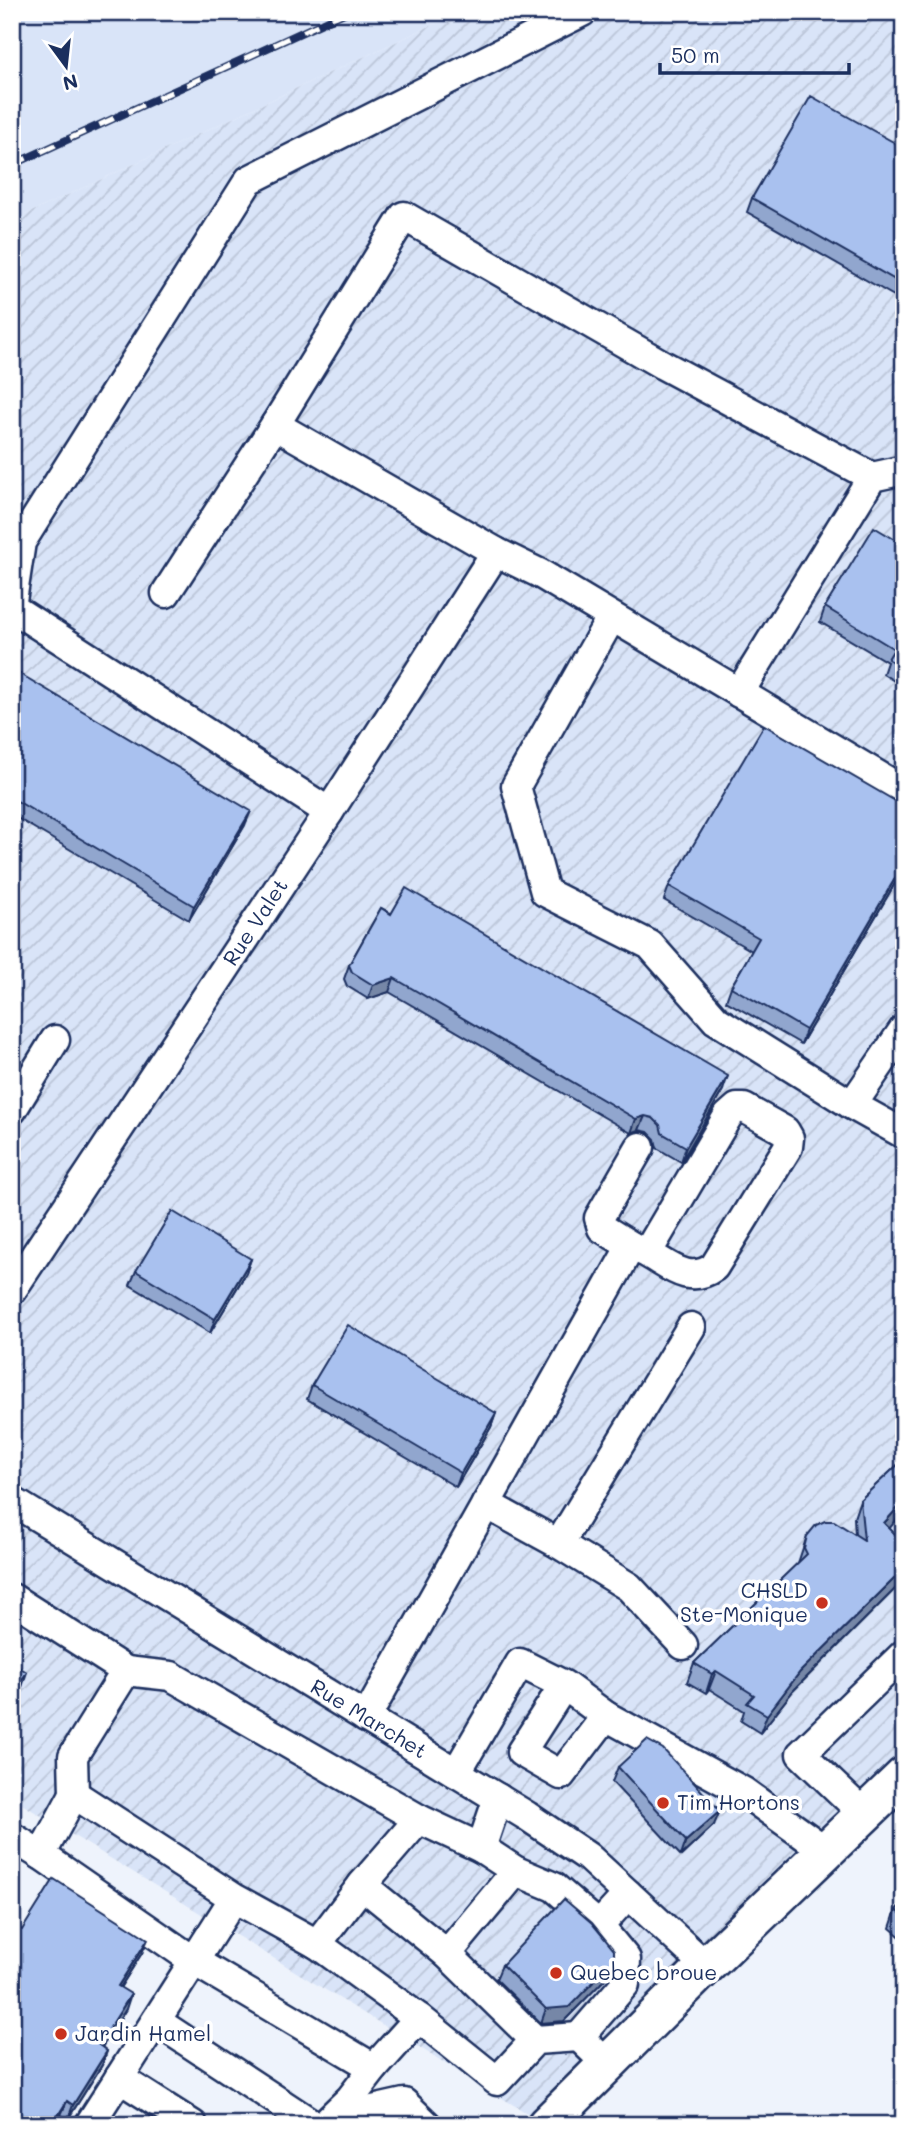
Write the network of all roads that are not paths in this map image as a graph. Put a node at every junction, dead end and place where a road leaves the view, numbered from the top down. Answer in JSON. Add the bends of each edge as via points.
{"nodes":[{"id":1,"x":582,"y":12,"type":"edge"},
{"id":2,"x":275,"y":425,"type":"junction"},
{"id":3,"x":904,"y":470,"type":"edge"},
{"id":4,"x":872,"y":477,"type":"junction"},
{"id":5,"x":496,"y":552,"type":"junction"},
{"id":6,"x":166,"y":593,"type":"dead end"},
{"id":7,"x":12,"y":601,"type":"edge"},
{"id":8,"x":12,"y":608,"type":"edge"},
{"id":9,"x":611,"y":618,"type":"junction"},
{"id":10,"x":739,"y":693,"type":"junction"},
{"id":11,"x":904,"y":791,"type":"edge"},
{"id":12,"x":329,"y":812,"type":"junction"},
{"id":13,"x":904,"y":1029,"type":"edge"},
{"id":14,"x":55,"y":1040,"type":"dead end"},
{"id":15,"x":852,"y":1105,"type":"junction"},
{"id":16,"x":12,"y":1110,"type":"edge"},
{"id":17,"x":904,"y":1134,"type":"edge"},
{"id":18,"x":640,"y":1147,"type":"dead end"},
{"id":19,"x":639,"y":1249,"type":"junction"},
{"id":20,"x":17,"y":1274,"type":"edge"},
{"id":21,"x":691,"y":1327,"type":"dead end"},
{"id":22,"x":12,"y":1501,"type":"edge"},
{"id":23,"x":486,"y":1504,"type":"junction"},
{"id":24,"x":559,"y":1544,"type":"junction"},
{"id":25,"x":12,"y":1598,"type":"edge"},
{"id":26,"x":683,"y":1645,"type":"dead end"},
{"id":27,"x":904,"y":1654,"type":"edge"},
{"id":28,"x":126,"y":1671,"type":"junction"},
{"id":29,"x":564,"y":1685,"type":"junction"},
{"id":30,"x":606,"y":1716,"type":"junction"},
{"id":31,"x":366,"y":1718,"type":"junction"},
{"id":32,"x":456,"y":1773,"type":"junction"},
{"id":33,"x":904,"y":1776,"type":"edge"},
{"id":34,"x":74,"y":1794,"type":"junction"},
{"id":35,"x":498,"y":1798,"type":"junction"},
{"id":36,"x":864,"y":1814,"type":"junction"},
{"id":37,"x":419,"y":1819,"type":"junction"},
{"id":38,"x":12,"y":1837,"type":"edge"},
{"id":39,"x":481,"y":1848,"type":"junction"},
{"id":40,"x":826,"y":1851,"type":"junction"},
{"id":41,"x":41,"y":1855,"type":"junction"},
{"id":42,"x":516,"y":1871,"type":"junction"},
{"id":43,"x":362,"y":1885,"type":"junction"},
{"id":44,"x":628,"y":1894,"type":"junction"},
{"id":45,"x":234,"y":1898,"type":"junction"},
{"id":46,"x":598,"y":1926,"type":"junction"},
{"id":47,"x":317,"y":1944,"type":"junction"},
{"id":48,"x":447,"y":1954,"type":"junction"},
{"id":49,"x":194,"y":1961,"type":"junction"},
{"id":50,"x":706,"y":1966,"type":"junction"},
{"id":51,"x":419,"y":2018,"type":"junction"},
{"id":52,"x":156,"y":2021,"type":"junction"},
{"id":53,"x":579,"y":2037,"type":"junction"},
{"id":54,"x":535,"y":2040,"type":"junction"},
{"id":55,"x":607,"y":2064,"type":"junction"},
{"id":56,"x":374,"y":2068,"type":"junction"},
{"id":57,"x":119,"y":2078,"type":"junction"},
{"id":58,"x":359,"y":2112,"type":"edge"},
{"id":59,"x":89,"y":2125,"type":"edge"},
{"id":60,"x":193,"y":2125,"type":"edge"},
{"id":61,"x":314,"y":2125,"type":"edge"},
{"id":62,"x":323,"y":2125,"type":"edge"},
{"id":63,"x":428,"y":2125,"type":"edge"},
{"id":64,"x":545,"y":2125,"type":"edge"}],
"edges":[{"from":1,"to":7,"type":"street","via":[[250,180],[21,542]]},
{"from":2,"to":4,"type":"street","via":[[404,216],[663,365]]},
{"from":2,"to":5,"type":"street"},
{"from":2,"to":6,"type":"street"},
{"from":3,"to":4,"type":"street"},
{"from":4,"to":10,"type":"street"},
{"from":5,"to":9,"type":"street"},
{"from":5,"to":12,"type":"street","name":"Rue Valet"},
{"from":8,"to":12,"type":"street"},
{"from":9,"to":10,"type":"street"},
{"from":9,"to":15,"type":"street","via":[[516,786],[545,892],[650,945],[716,1020]]},
{"from":10,"to":11,"type":"street"},
{"from":12,"to":20,"type":"street","name":"Rue Valet"},
{"from":13,"to":15,"type":"street"},
{"from":14,"to":16,"type":"street"},
{"from":15,"to":17,"type":"street"},
{"from":18,"to":19,"type":"street","via":[[599,1218],[603,1228]]},
{"from":19,"to":19,"type":"street","via":[[684,1274],[705,1274],[714,1267],[788,1147],[785,1131],[737,1108]]},
{"from":19,"to":23,"type":"street"},
{"from":21,"to":24,"type":"street"},
{"from":22,"to":31,"type":"street","name":"Rue Marchet"},
{"from":23,"to":24,"type":"street"},
{"from":23,"to":31,"type":"street"},
{"from":24,"to":26,"type":"street","via":[[629,1587]]},
{"from":25,"to":28,"type":"street"},
{"from":27,"to":36,"type":"street","via":[[801,1754]]},
{"from":28,"to":34,"type":"street","via":[[73,1756]]},
{"from":28,"to":37,"type":"street","via":[[171,1676]]},
{"from":29,"to":30,"type":"street"},
{"from":29,"to":30,"type":"street","via":[[521,1752],[561,1775]]},
{"from":29,"to":32,"type":"street","via":[[520,1662]]},
{"from":30,"to":40,"type":"street","via":[[744,1791]]},
{"from":31,"to":32,"type":"street","name":"Rue Marchet"},
{"from":32,"to":35,"type":"street","name":"Rue Marchet"},
{"from":33,"to":36,"type":"main road"},
{"from":34,"to":41,"type":"street"},
{"from":34,"to":45,"type":"street"},
{"from":35,"to":39,"type":"street"},
{"from":35,"to":44,"type":"street","name":"Rue Marchet","via":[[588,1857]]},
{"from":36,"to":40,"type":"main road"},
{"from":37,"to":39,"type":"street"},
{"from":37,"to":43,"type":"street"},
{"from":38,"to":41,"type":"street"},
{"from":39,"to":42,"type":"street"},
{"from":40,"to":50,"type":"main road"},
{"from":41,"to":49,"type":"street"},
{"from":42,"to":46,"type":"street","via":[[554,1887]]},
{"from":42,"to":48,"type":"street"},
{"from":43,"to":47,"type":"street"},
{"from":43,"to":48,"type":"street"},
{"from":44,"to":46,"type":"street"},
{"from":44,"to":50,"type":"street","name":"Rue Marchet"},
{"from":45,"to":47,"type":"street"},
{"from":45,"to":49,"type":"street"},
{"from":46,"to":53,"type":"street","via":[[626,1959],[625,1984]]},
{"from":47,"to":51,"type":"street"},
{"from":48,"to":54,"type":"street"},
{"from":49,"to":52,"type":"street"},
{"from":49,"to":56,"type":"street"},
{"from":50,"to":55,"type":"main road"},
{"from":51,"to":54,"type":"street","via":[[497,2081]]},
{"from":51,"to":56,"type":"street"},
{"from":52,"to":57,"type":"street"},
{"from":52,"to":61,"type":"street"},
{"from":53,"to":54,"type":"street"},
{"from":53,"to":55,"type":"street"},
{"from":55,"to":64,"type":"main road"},
{"from":56,"to":58,"type":"street"},
{"from":57,"to":59,"type":"street"},
{"from":57,"to":60,"type":"street"},
{"from":58,"to":62,"type":"street"},
{"from":58,"to":63,"type":"street","via":[[404,2103]]}]}
